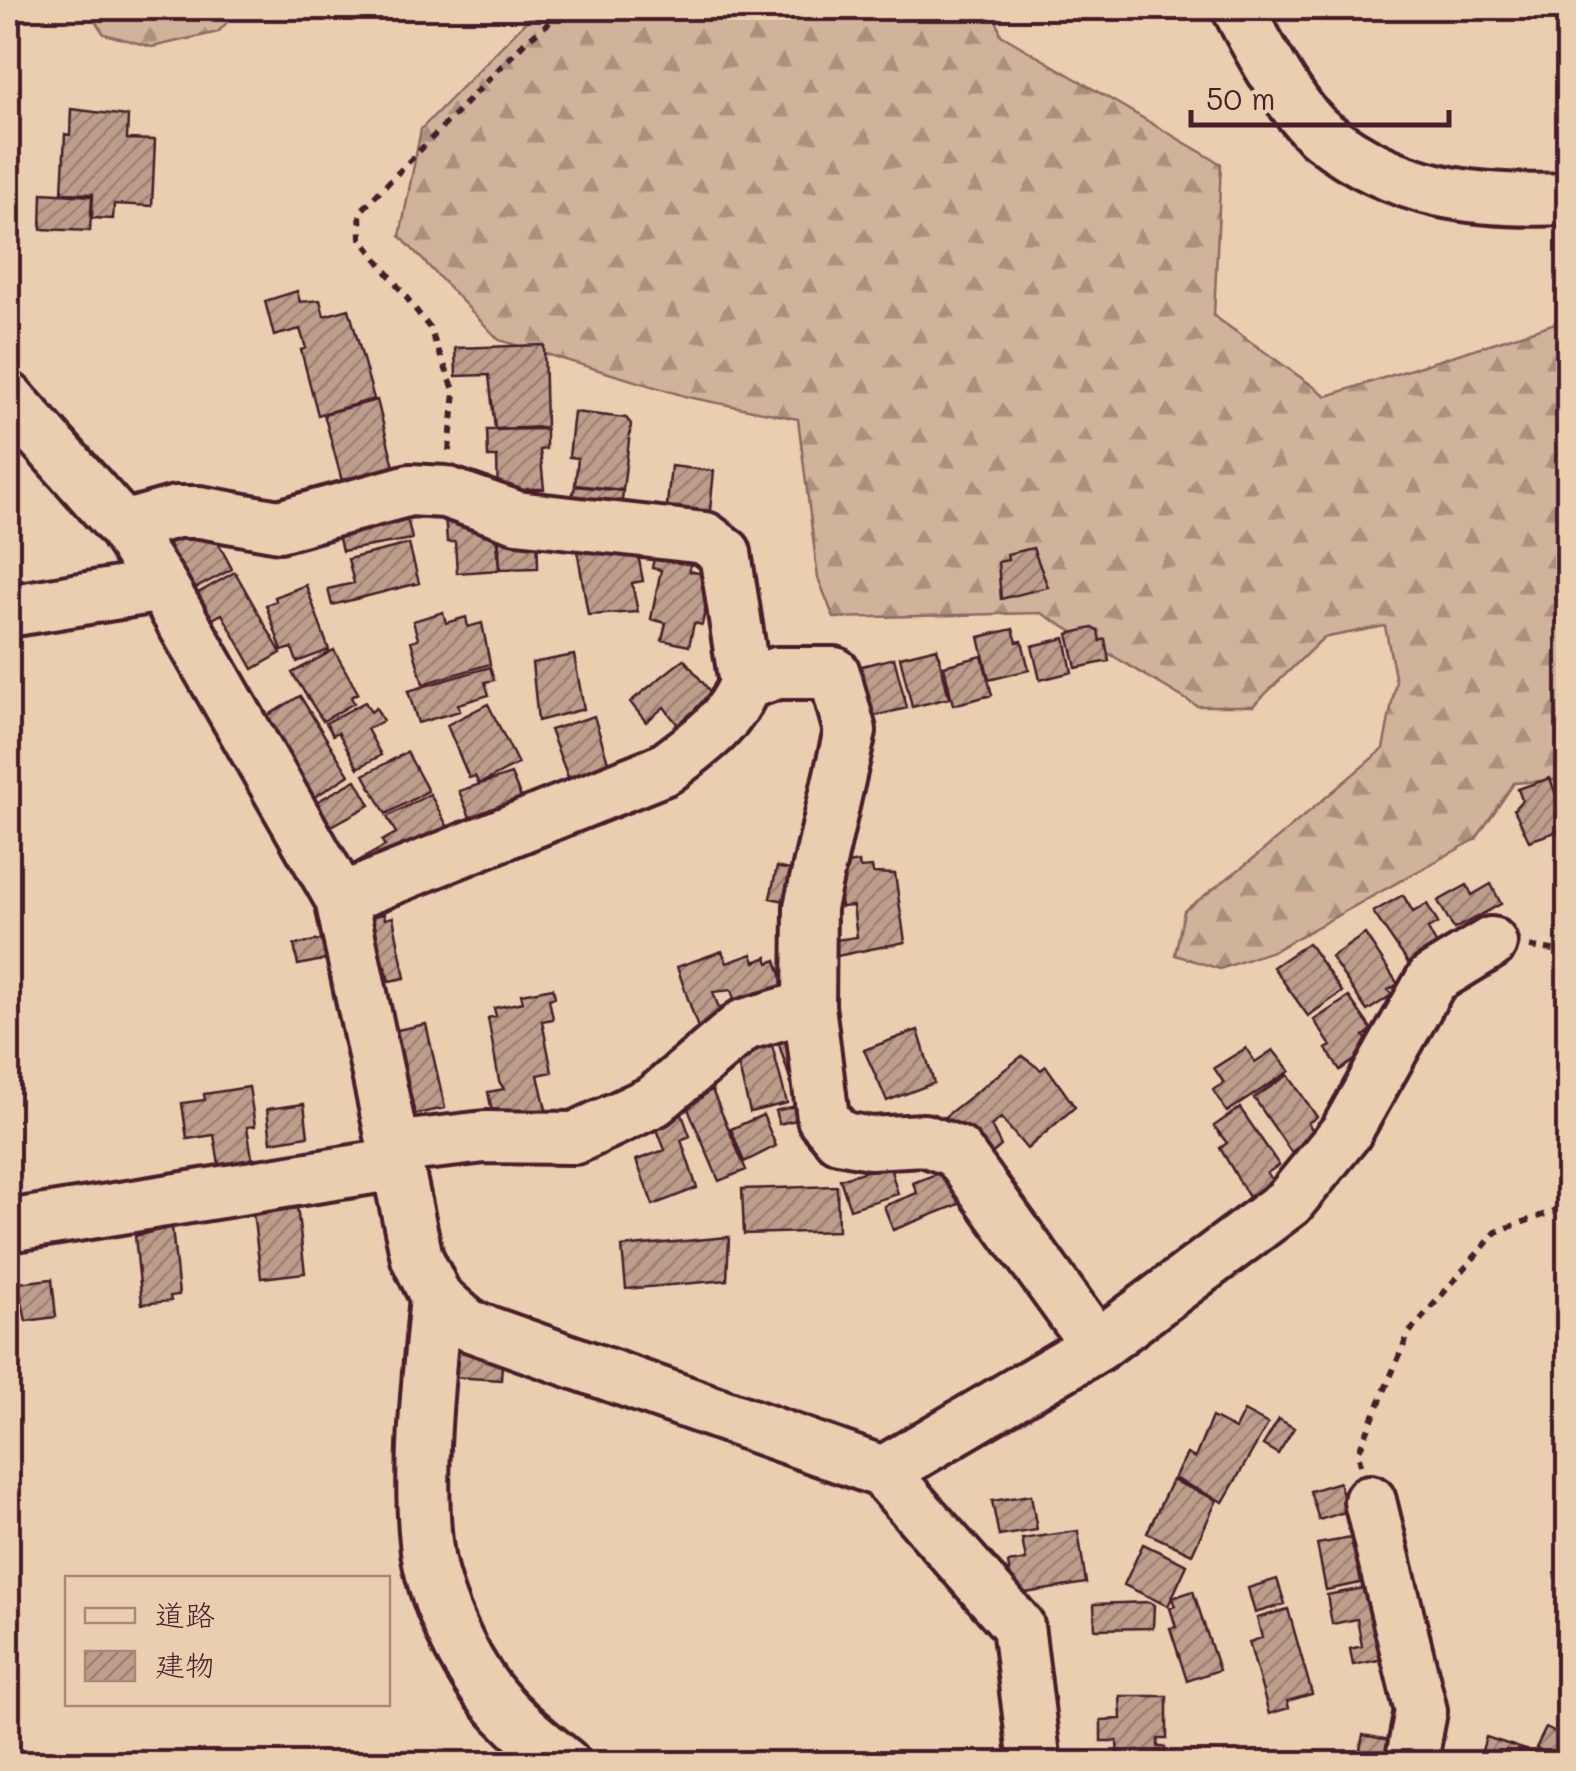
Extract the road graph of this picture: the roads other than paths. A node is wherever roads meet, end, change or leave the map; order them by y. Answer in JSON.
{"nodes":[{"id":1,"x":1238,"y":8,"type":"edge"},
{"id":2,"x":1568,"y":199,"type":"edge"},
{"id":3,"x":8,"y":398,"type":"edge"},
{"id":4,"x":122,"y":527,"type":"junction"},
{"id":5,"x":162,"y":586,"type":"junction"},
{"id":6,"x":8,"y":610,"type":"edge"},
{"id":7,"x":745,"y":684,"type":"junction"},
{"id":8,"x":341,"y":899,"type":"junction"},
{"id":9,"x":1491,"y":943,"type":"dead end"},
{"id":10,"x":809,"y":1006,"type":"junction"},
{"id":11,"x":397,"y":1164,"type":"junction"},
{"id":12,"x":8,"y":1226,"type":"edge"},
{"id":13,"x":436,"y":1297,"type":"junction"},
{"id":14,"x":1097,"y":1346,"type":"junction"},
{"id":15,"x":883,"y":1472,"type":"junction"},
{"id":16,"x":1370,"y":1500,"type":"road end"},
{"id":17,"x":565,"y":1764,"type":"edge"},
{"id":18,"x":1035,"y":1764,"type":"edge"},
{"id":19,"x":1411,"y":1764,"type":"edge"}],
"edges":[{"from":1,"to":2,"type":"street"},
{"from":3,"to":4,"type":"street"},
{"from":4,"to":5,"type":"street"},
{"from":4,"to":7,"type":"street"},
{"from":5,"to":6,"type":"street"},
{"from":5,"to":8,"type":"street"},
{"from":7,"to":8,"type":"street"},
{"from":7,"to":10,"type":"street"},
{"from":8,"to":11,"type":"street"},
{"from":9,"to":14,"type":"street"},
{"from":10,"to":11,"type":"street"},
{"from":10,"to":14,"type":"street"},
{"from":11,"to":12,"type":"street"},
{"from":11,"to":13,"type":"street"},
{"from":13,"to":15,"type":"street"},
{"from":13,"to":17,"type":"street"},
{"from":14,"to":15,"type":"street"},
{"from":15,"to":18,"type":"street"},
{"from":16,"to":19,"type":"street"}]}
